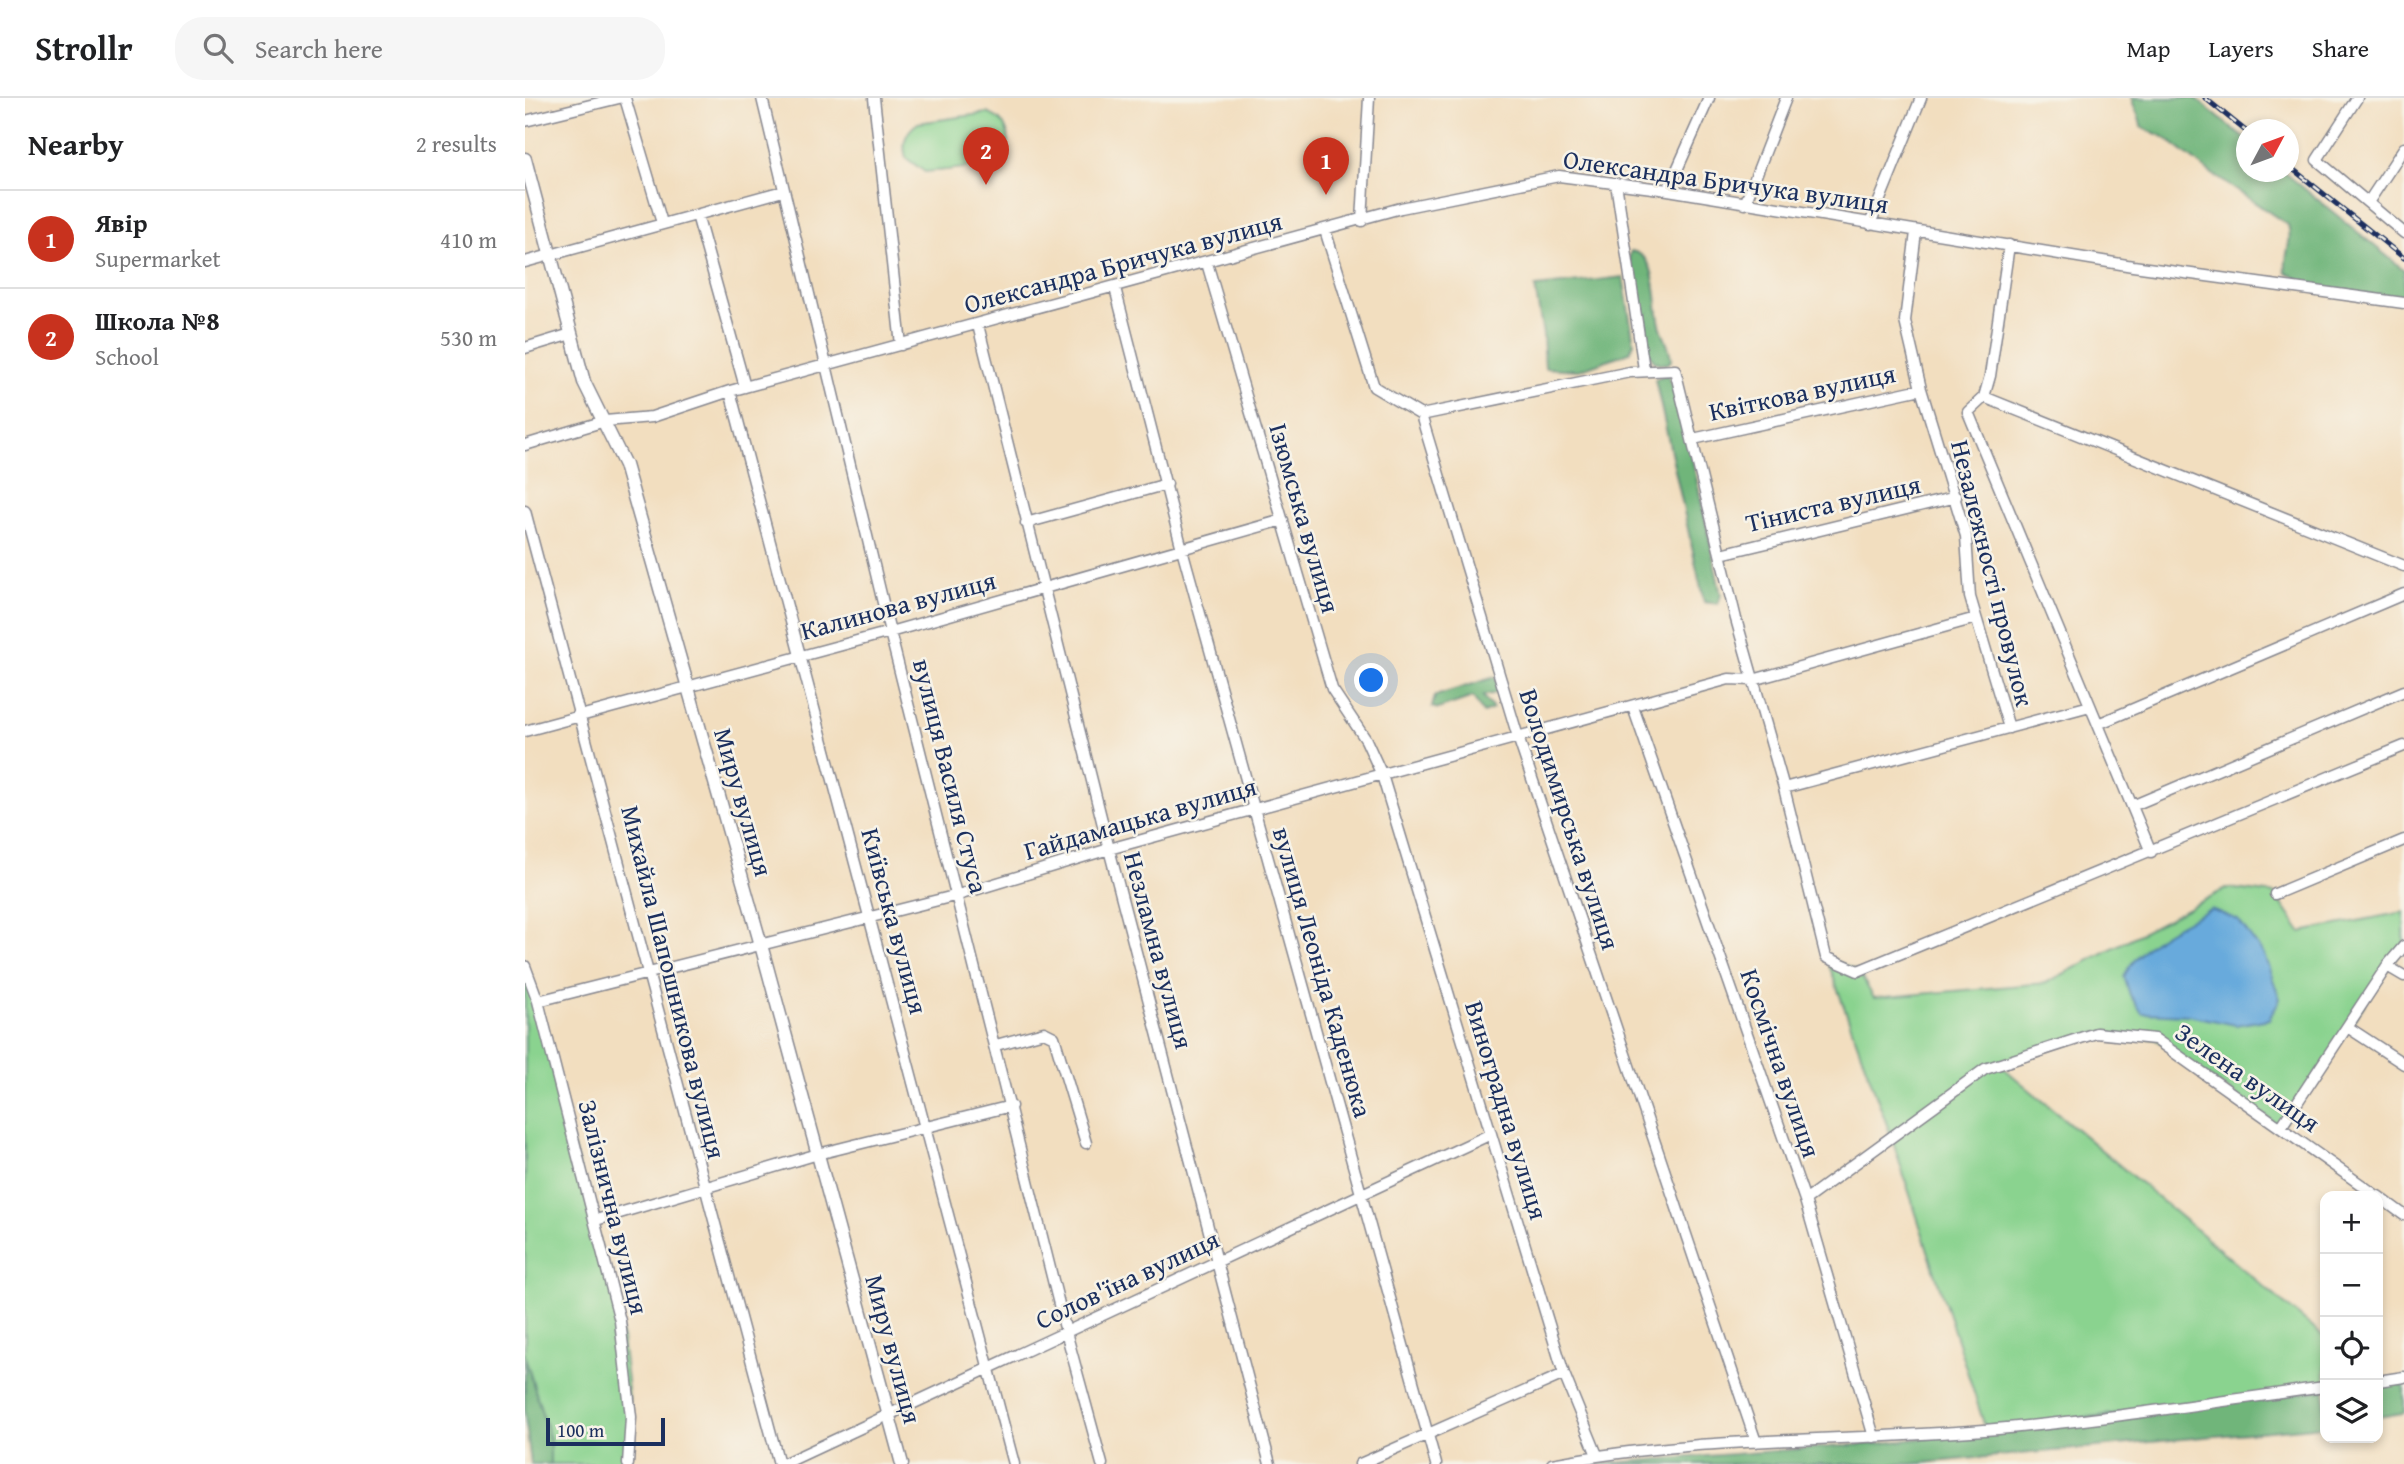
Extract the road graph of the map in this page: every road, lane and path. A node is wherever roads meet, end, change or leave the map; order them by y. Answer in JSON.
{"nodes":[{"id":1,"x":619,"y":98,"type":"edge"},
{"id":2,"x":625,"y":98,"type":"edge"},
{"id":3,"x":762,"y":98,"type":"edge"},
{"id":4,"x":874,"y":98,"type":"edge"},
{"id":5,"x":1369,"y":98,"type":"edge"},
{"id":6,"x":1709,"y":98,"type":"edge"},
{"id":7,"x":1786,"y":98,"type":"edge"},
{"id":8,"x":1921,"y":98,"type":"edge"},
{"id":9,"x":2357,"y":98,"type":"edge"},
{"id":10,"x":525,"y":121,"type":"edge"},
{"id":11,"x":2404,"y":148,"type":"edge"},
{"id":12,"x":525,"y":159,"type":"edge"},
{"id":13,"x":1616,"y":183,"type":"junction"},
{"id":14,"x":529,"y":186,"type":"edge"},
{"id":15,"x":1668,"y":190,"type":"junction"},
{"id":16,"x":783,"y":191,"type":"junction"},
{"id":17,"x":2369,"y":201,"type":"junction"},
{"id":18,"x":1745,"y":204,"type":"junction"},
{"id":19,"x":697,"y":215,"type":"junction"},
{"id":20,"x":1362,"y":221,"type":"junction"},
{"id":21,"x":662,"y":223,"type":"junction"},
{"id":22,"x":1870,"y":224,"type":"junction"},
{"id":23,"x":1325,"y":230,"type":"junction"},
{"id":24,"x":1916,"y":232,"type":"junction"},
{"id":25,"x":2404,"y":233,"type":"edge"},
{"id":26,"x":2009,"y":245,"type":"junction"},
{"id":27,"x":550,"y":255,"type":"junction"},
{"id":28,"x":525,"y":262,"type":"edge"},
{"id":29,"x":1207,"y":263,"type":"junction"},
{"id":30,"x":1115,"y":289,"type":"junction"},
{"id":31,"x":2404,"y":303,"type":"edge"},
{"id":32,"x":978,"y":325,"type":"junction"},
{"id":33,"x":571,"y":334,"type":"junction"},
{"id":34,"x":901,"y":345,"type":"junction"},
{"id":35,"x":525,"y":348,"type":"edge"},
{"id":36,"x":826,"y":366,"type":"junction"},
{"id":37,"x":1644,"y":369,"type":"junction"},
{"id":38,"x":745,"y":387,"type":"junction"},
{"id":39,"x":1921,"y":389,"type":"junction"},
{"id":40,"x":730,"y":391,"type":"junction"},
{"id":41,"x":1983,"y":397,"type":"junction"},
{"id":42,"x":1421,"y":415,"type":"junction"},
{"id":43,"x":605,"y":421,"type":"junction"},
{"id":44,"x":1693,"y":439,"type":"junction"},
{"id":45,"x":525,"y":445,"type":"edge"},
{"id":46,"x":1167,"y":484,"type":"junction"},
{"id":47,"x":1956,"y":498,"type":"junction"},
{"id":48,"x":525,"y":511,"type":"edge"},
{"id":49,"x":1283,"y":520,"type":"junction"},
{"id":50,"x":1026,"y":523,"type":"junction"},
{"id":51,"x":1182,"y":549,"type":"junction"},
{"id":52,"x":1721,"y":554,"type":"junction"},
{"id":53,"x":2404,"y":566,"type":"edge"},
{"id":54,"x":1043,"y":589,"type":"junction"},
{"id":55,"x":2404,"y":594,"type":"edge"},
{"id":56,"x":1976,"y":618,"type":"junction"},
{"id":57,"x":890,"y":632,"type":"junction"},
{"id":58,"x":801,"y":654,"type":"junction"},
{"id":59,"x":1753,"y":680,"type":"junction"},
{"id":60,"x":688,"y":688,"type":"junction"},
{"id":61,"x":2404,"y":691,"type":"edge"},
{"id":62,"x":2091,"y":706,"type":"junction"},
{"id":63,"x":1633,"y":707,"type":"junction"},
{"id":64,"x":582,"y":717,"type":"junction"},
{"id":65,"x":2098,"y":724,"type":"junction"},
{"id":66,"x":2009,"y":728,"type":"junction"},
{"id":67,"x":525,"y":731,"type":"edge"},
{"id":68,"x":1518,"y":737,"type":"junction"},
{"id":69,"x":2404,"y":746,"type":"edge"},
{"id":70,"x":1382,"y":775,"type":"junction"},
{"id":71,"x":1784,"y":788,"type":"junction"},
{"id":72,"x":2132,"y":806,"type":"junction"},
{"id":73,"x":1253,"y":808,"type":"junction"},
{"id":74,"x":2404,"y":840,"type":"edge"},
{"id":75,"x":1109,"y":849,"type":"junction"},
{"id":76,"x":2151,"y":852,"type":"junction"},
{"id":77,"x":2275,"y":894,"type":"dead end"},
{"id":78,"x":958,"y":895,"type":"junction"},
{"id":79,"x":871,"y":918,"type":"junction"},
{"id":80,"x":761,"y":945,"type":"junction"},
{"id":81,"x":2404,"y":946,"type":"edge"},
{"id":82,"x":525,"y":966,"type":"edge"},
{"id":83,"x":2387,"y":966,"type":"junction"},
{"id":84,"x":648,"y":972,"type":"junction"},
{"id":85,"x":2404,"y":976,"type":"edge"},
{"id":86,"x":538,"y":1001,"type":"junction"},
{"id":87,"x":2349,"y":1028,"type":"junction"},
{"id":88,"x":996,"y":1045,"type":"junction"},
{"id":89,"x":2404,"y":1064,"type":"edge"},
{"id":90,"x":1011,"y":1106,"type":"junction"},
{"id":91,"x":926,"y":1127,"type":"junction"},
{"id":92,"x":2281,"y":1127,"type":"junction"},
{"id":93,"x":1491,"y":1134,"type":"junction"},
{"id":94,"x":1086,"y":1143,"type":"dead end"},
{"id":95,"x":818,"y":1154,"type":"junction"},
{"id":96,"x":704,"y":1190,"type":"junction"},
{"id":97,"x":2371,"y":1191,"type":"edge"},
{"id":98,"x":1363,"y":1193,"type":"junction"},
{"id":99,"x":1805,"y":1200,"type":"junction"},
{"id":100,"x":2383,"y":1200,"type":"edge"},
{"id":101,"x":2404,"y":1215,"type":"edge"},
{"id":102,"x":596,"y":1220,"type":"junction"},
{"id":103,"x":1219,"y":1260,"type":"junction"},
{"id":104,"x":1066,"y":1332,"type":"junction"},
{"id":105,"x":988,"y":1370,"type":"junction"},
{"id":106,"x":1564,"y":1374,"type":"junction"},
{"id":107,"x":2404,"y":1377,"type":"edge"},
{"id":108,"x":2383,"y":1380,"type":"edge"},
{"id":109,"x":2320,"y":1388,"type":"edge"},
{"id":110,"x":889,"y":1417,"type":"junction"},
{"id":111,"x":1427,"y":1433,"type":"junction"},
{"id":112,"x":1874,"y":1437,"type":"junction"},
{"id":113,"x":1756,"y":1442,"type":"junction"},
{"id":114,"x":1597,"y":1455,"type":"junction"},
{"id":115,"x":628,"y":1464,"type":"edge"},
{"id":116,"x":781,"y":1464,"type":"edge"},
{"id":117,"x":902,"y":1464,"type":"edge"},
{"id":118,"x":1014,"y":1464,"type":"edge"},
{"id":119,"x":1103,"y":1464,"type":"edge"},
{"id":120,"x":1270,"y":1464,"type":"edge"},
{"id":121,"x":1360,"y":1464,"type":"edge"},
{"id":122,"x":1436,"y":1464,"type":"edge"},
{"id":123,"x":1552,"y":1464,"type":"edge"}],
"edges":[{"from":1,"to":10,"type":"street"},
{"from":2,"to":21,"type":"street"},
{"from":3,"to":16,"type":"street","name":"вулиця Василя Стуса"},
{"from":4,"to":34,"type":"street"},
{"from":5,"to":20,"type":"street"},
{"from":6,"to":15,"type":"street"},
{"from":7,"to":18,"type":"street"},
{"from":8,"to":22,"type":"street"},
{"from":9,"to":17,"type":"street"},
{"from":11,"to":17,"type":"street"},
{"from":12,"to":14,"type":"main road","name":"Миру вулиця"},
{"from":13,"to":15,"type":"street","name":"Олександра Бричука вулиця"},
{"from":13,"to":20,"type":"street","name":"Олександра Бричука вулиця"},
{"from":13,"to":37,"type":"street"},
{"from":14,"to":27,"type":"main road","name":"Миру вулиця"},
{"from":15,"to":18,"type":"street","name":"Олександра Бричука вулиця"},
{"from":16,"to":19,"type":"street"},
{"from":16,"to":36,"type":"street","name":"вулиця Василя Стуса"},
{"from":17,"to":25,"type":"street"},
{"from":18,"to":22,"type":"street","name":"Олександра Бричука вулиця"},
{"from":19,"to":21,"type":"street"},
{"from":19,"to":38,"type":"street"},
{"from":20,"to":23,"type":"street","name":"Олександра Бричука вулиця"},
{"from":21,"to":27,"type":"street"},
{"from":22,"to":24,"type":"street","name":"Олександра Бричука вулиця"},
{"from":23,"to":29,"type":"street","name":"Олександра Бричука вулиця"},
{"from":23,"to":42,"type":"street"},
{"from":24,"to":26,"type":"street","name":"Олександра Бричука вулиця"},
{"from":24,"to":39,"type":"street","name":"Незалежності провулок"},
{"from":26,"to":31,"type":"street","name":"Олександра Бричука вулиця"},
{"from":26,"to":41,"type":"street"},
{"from":27,"to":28,"type":"street"},
{"from":27,"to":33,"type":"main road","name":"Миру вулиця"},
{"from":29,"to":30,"type":"street","name":"Олександра Бричука вулиця"},
{"from":29,"to":49,"type":"street","name":"Ізюмська вулиця"},
{"from":30,"to":32,"type":"street","name":"Олександра Бричука вулиця"},
{"from":30,"to":46,"type":"street","name":"вулиця Леоніда Каденюка"},
{"from":32,"to":34,"type":"street","name":"Олександра Бричука вулиця"},
{"from":32,"to":50,"type":"street","name":"Незламна вулиця"},
{"from":33,"to":35,"type":"street"},
{"from":33,"to":43,"type":"main road","name":"Миру вулиця"},
{"from":34,"to":36,"type":"street","name":"Олександра Бричука вулиця"},
{"from":36,"to":38,"type":"street","name":"Олександра Бричука вулиця"},
{"from":36,"to":57,"type":"street","name":"вулиця Василя Стуса"},
{"from":37,"to":42,"type":"street"},
{"from":37,"to":44,"type":"street"},
{"from":38,"to":40,"type":"street","name":"Олександра Бричука вулиця"},
{"from":39,"to":44,"type":"street","name":"Квіткова вулиця"},
{"from":39,"to":47,"type":"street","name":"Незалежності провулок"},
{"from":40,"to":43,"type":"street","name":"Олександра Бричука вулиця"},
{"from":40,"to":58,"type":"street","name":"Київська вулиця"},
{"from":41,"to":53,"type":"street"},
{"from":41,"to":62,"type":"street"},
{"from":42,"to":68,"type":"street","name":"Володимирська вулиця"},
{"from":43,"to":45,"type":"street","name":"Олександра Бричука вулиця"},
{"from":43,"to":60,"type":"main road","name":"Миру вулиця"},
{"from":44,"to":52,"type":"street"},
{"from":46,"to":50,"type":"street"},
{"from":46,"to":51,"type":"street","name":"вулиця Леоніда Каденюка"},
{"from":47,"to":52,"type":"street","name":"Тіниста вулиця"},
{"from":47,"to":56,"type":"street","name":"Незалежності провулок"},
{"from":48,"to":64,"type":"street","name":"Михайла Шапошникова вулиця"},
{"from":49,"to":51,"type":"street","name":"Калинова вулиця"},
{"from":49,"to":70,"type":"street","name":"Ізюмська вулиця"},
{"from":50,"to":54,"type":"street","name":"Незламна вулиця"},
{"from":51,"to":54,"type":"street","name":"Калинова вулиця"},
{"from":51,"to":73,"type":"street","name":"вулиця Леоніда Каденюка"},
{"from":52,"to":59,"type":"street"},
{"from":54,"to":57,"type":"street","name":"Калинова вулиця"},
{"from":54,"to":75,"type":"street","name":"Незламна вулиця"},
{"from":55,"to":65,"type":"street"},
{"from":56,"to":59,"type":"street","name":"Гайдамацька вулиця"},
{"from":56,"to":66,"type":"street","name":"Незалежності провулок"},
{"from":57,"to":58,"type":"street","name":"Калинова вулиця"},
{"from":57,"to":78,"type":"street","name":"вулиця Василя Стуса"},
{"from":58,"to":60,"type":"street","name":"Калинова вулиця"},
{"from":58,"to":79,"type":"street","name":"Київська вулиця"},
{"from":59,"to":63,"type":"street","name":"Гайдамацька вулиця"},
{"from":59,"to":71,"type":"street"},
{"from":60,"to":64,"type":"street","name":"Калинова вулиця"},
{"from":60,"to":80,"type":"main road","name":"Миру вулиця"},
{"from":61,"to":72,"type":"street"},
{"from":62,"to":65,"type":"street"},
{"from":62,"to":66,"type":"street"},
{"from":63,"to":68,"type":"street","name":"Гайдамацька вулиця"},
{"from":63,"to":99,"type":"street","name":"Космічна вулиця"},
{"from":64,"to":67,"type":"street","name":"Калинова вулиця"},
{"from":64,"to":84,"type":"street","name":"Михайла Шапошникова вулиця"},
{"from":65,"to":72,"type":"street"},
{"from":66,"to":71,"type":"street"},
{"from":68,"to":70,"type":"street","name":"Гайдамацька вулиця"},
{"from":68,"to":113,"type":"street","name":"Володимирська вулиця"},
{"from":69,"to":76,"type":"street"},
{"from":70,"to":73,"type":"street","name":"Гайдамацька вулиця"},
{"from":70,"to":93,"type":"street","name":"Виноградна вулиця"},
{"from":71,"to":76,"type":"street"},
{"from":72,"to":76,"type":"street"},
{"from":73,"to":75,"type":"street","name":"Гайдамацька вулиця"},
{"from":73,"to":98,"type":"street","name":"вулиця Леоніда Каденюка"},
{"from":74,"to":77,"type":"street"},
{"from":75,"to":78,"type":"street","name":"Гайдамацька вулиця"},
{"from":75,"to":103,"type":"street","name":"Незламна вулиця"},
{"from":78,"to":79,"type":"street","name":"Гайдамацька вулиця"},
{"from":78,"to":88,"type":"street","name":"вулиця Василя Стуса"},
{"from":79,"to":80,"type":"street","name":"Гайдамацька вулиця"},
{"from":79,"to":91,"type":"street","name":"Київська вулиця"},
{"from":80,"to":84,"type":"street","name":"Гайдамацька вулиця"},
{"from":80,"to":95,"type":"main road","name":"Миру вулиця"},
{"from":81,"to":83,"type":"street"},
{"from":82,"to":86,"type":"street","name":"Залізнична вулиця"},
{"from":83,"to":85,"type":"street"},
{"from":83,"to":87,"type":"street"},
{"from":84,"to":86,"type":"street","name":"Гайдамацька вулиця"},
{"from":84,"to":96,"type":"street","name":"Михайла Шапошникова вулиця"},
{"from":86,"to":102,"type":"street","name":"Залізнична вулиця"},
{"from":87,"to":89,"type":"street"},
{"from":87,"to":92,"type":"street"},
{"from":88,"to":90,"type":"street","name":"вулиця Василя Стуса"},
{"from":88,"to":94,"type":"street"},
{"from":90,"to":91,"type":"street"},
{"from":90,"to":104,"type":"street","name":"вулиця Василя Стуса"},
{"from":91,"to":95,"type":"street"},
{"from":91,"to":105,"type":"street","name":"Київська вулиця"},
{"from":92,"to":97,"type":"street","name":"Зелена вулиця"},
{"from":92,"to":99,"type":"street","name":"Зелена вулиця"},
{"from":93,"to":98,"type":"street","name":"Солов'їна вулиця"},
{"from":93,"to":106,"type":"street","name":"Виноградна вулиця"},
{"from":95,"to":96,"type":"street"},
{"from":95,"to":110,"type":"main road","name":"Миру вулиця"},
{"from":96,"to":102,"type":"street"},
{"from":96,"to":116,"type":"street","name":"Михайла Шапошникова вулиця"},
{"from":98,"to":103,"type":"street","name":"Солов'їна вулиця"},
{"from":98,"to":111,"type":"street","name":"вулиця Леоніда Каденюка"},
{"from":99,"to":112,"type":"street","name":"Космічна вулиця"},
{"from":100,"to":101,"type":"street","name":"Зелена вулиця"},
{"from":102,"to":115,"type":"street","name":"Залізнична вулиця"},
{"from":103,"to":104,"type":"street","name":"Солов'їна вулиця"},
{"from":103,"to":120,"type":"street","name":"Незламна вулиця"},
{"from":104,"to":105,"type":"street","name":"Солов'їна вулиця"},
{"from":104,"to":119,"type":"street","name":"вулиця Василя Стуса"},
{"from":105,"to":110,"type":"street","name":"Солов'їна вулиця"},
{"from":105,"to":118,"type":"street","name":"Київська вулиця"},
{"from":106,"to":111,"type":"street"},
{"from":106,"to":114,"type":"street","name":"Виноградна вулиця"},
{"from":107,"to":108,"type":"street"},
{"from":109,"to":112,"type":"street"},
{"from":110,"to":116,"type":"street","name":"Солов'їна вулиця"},
{"from":110,"to":117,"type":"main road","name":"Миру вулиця"},
{"from":111,"to":121,"type":"street"},
{"from":111,"to":122,"type":"street","name":"вулиця Леоніда Каденюка"},
{"from":112,"to":113,"type":"street"},
{"from":113,"to":114,"type":"street"},
{"from":114,"to":123,"type":"street"}]}
